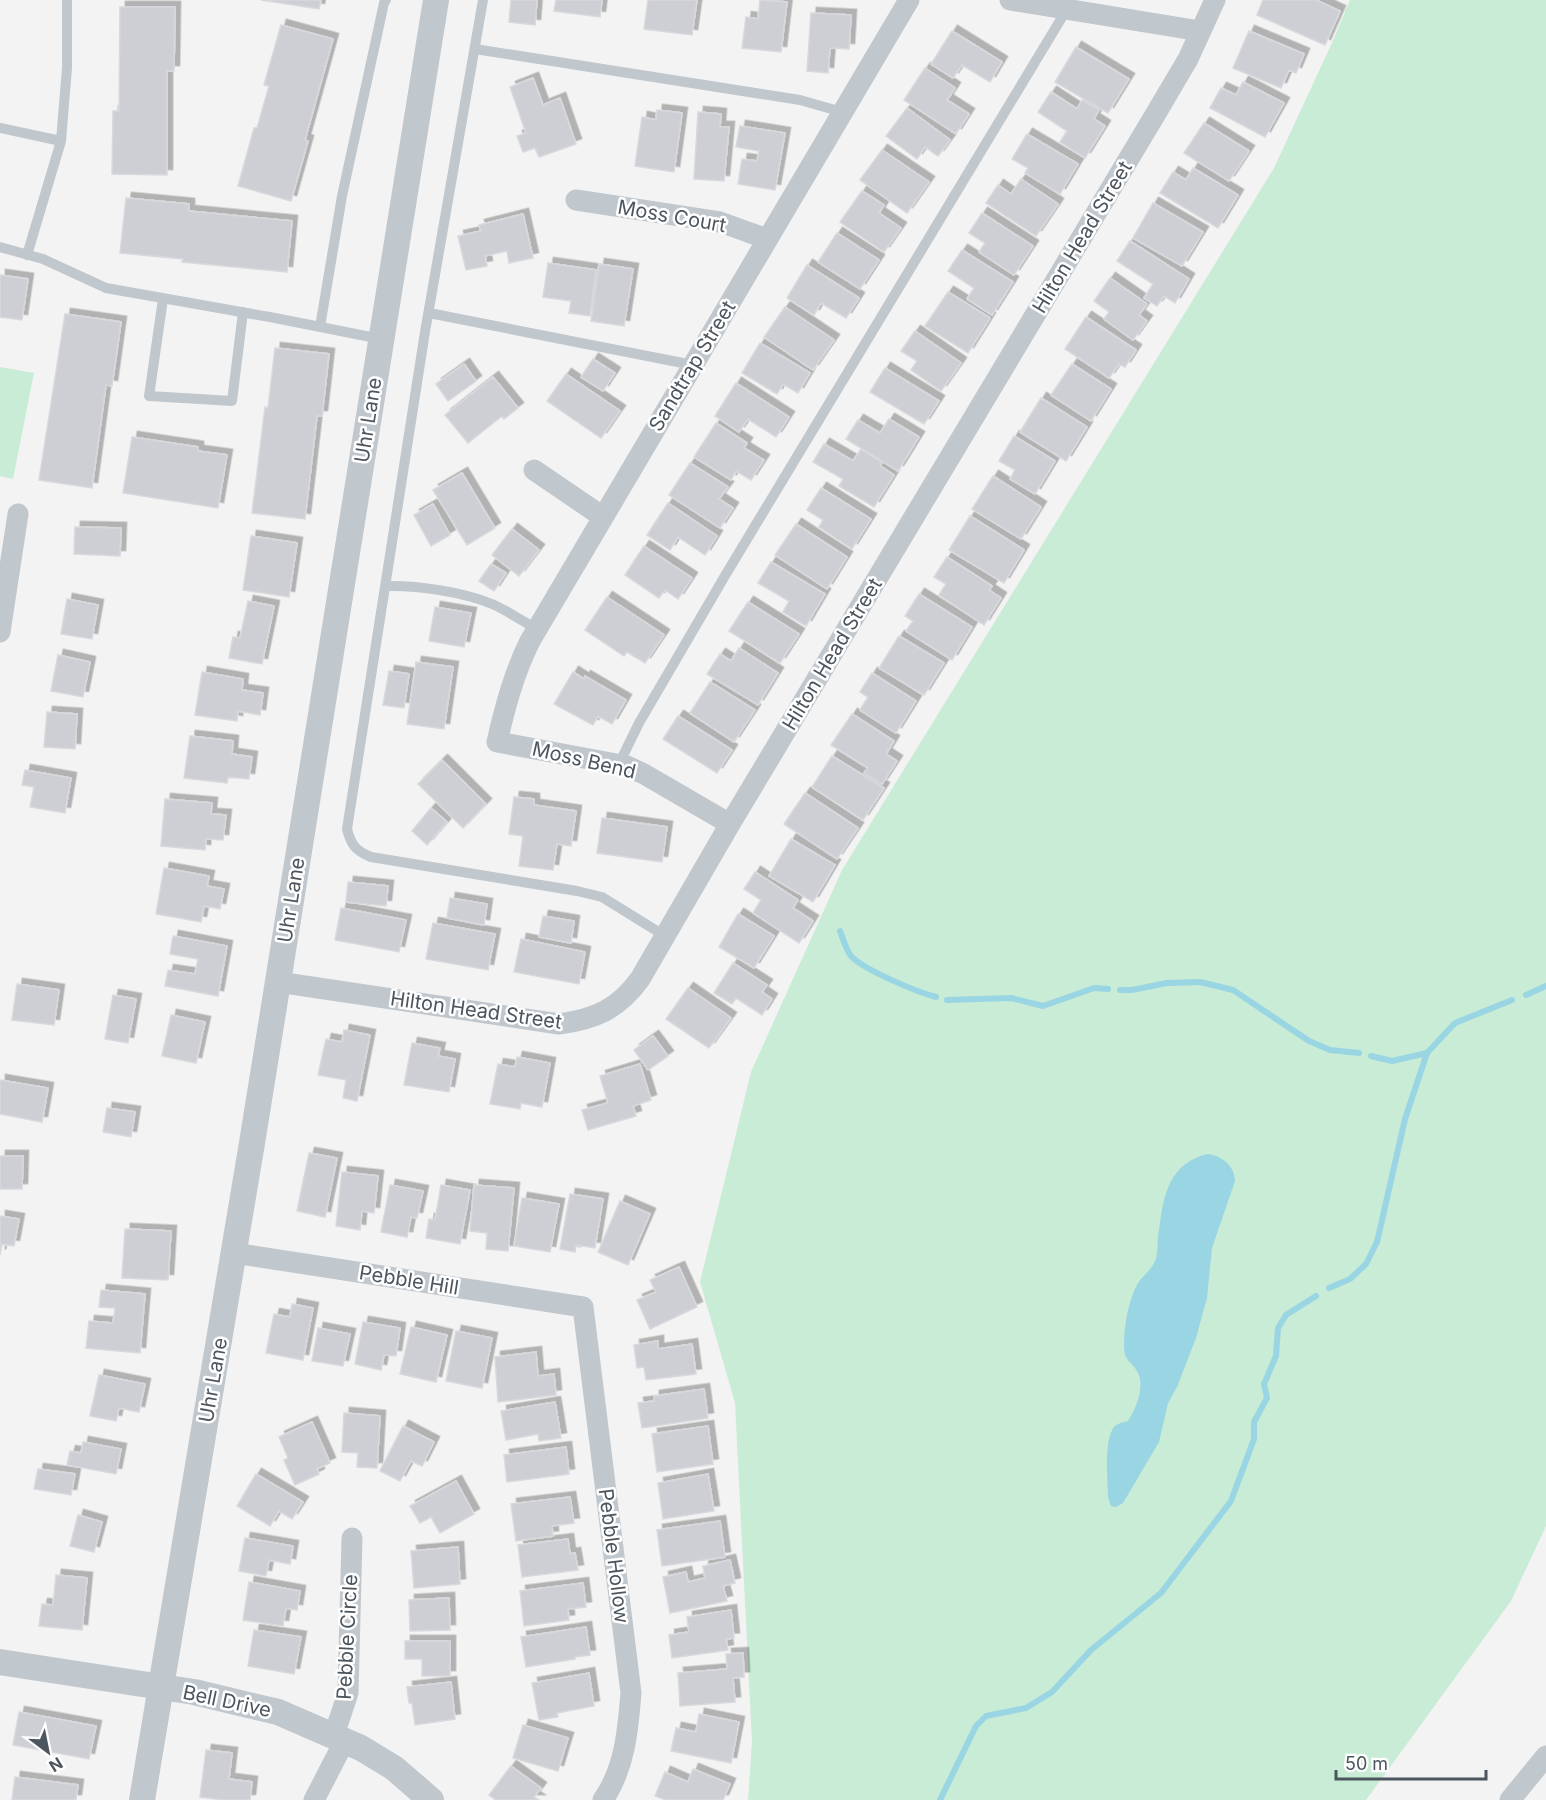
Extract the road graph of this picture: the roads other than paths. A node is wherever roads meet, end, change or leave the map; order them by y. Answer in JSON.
{"nodes":[{"id":1,"x":67,"y":0,"type":"edge"},
{"id":2,"x":386,"y":0,"type":"edge"},
{"id":3,"x":436,"y":0,"type":"edge"},
{"id":4,"x":483,"y":0,"type":"edge"},
{"id":5,"x":909,"y":0,"type":"edge"},
{"id":6,"x":1010,"y":0,"type":"edge"},
{"id":7,"x":1215,"y":0,"type":"edge"},
{"id":8,"x":1069,"y":5,"type":"edge"},
{"id":9,"x":1200,"y":31,"type":"junction"},
{"id":10,"x":475,"y":49,"type":"junction"},
{"id":11,"x":842,"y":112,"type":"junction"},
{"id":12,"x":0,"y":129,"type":"edge"},
{"id":13,"x":61,"y":141,"type":"junction"},
{"id":14,"x":576,"y":200,"type":"dead end"},
{"id":15,"x":767,"y":239,"type":"junction"},
{"id":16,"x":0,"y":247,"type":"edge"},
{"id":17,"x":27,"y":255,"type":"junction"},
{"id":18,"x":163,"y":299,"type":"junction"},
{"id":19,"x":243,"y":312,"type":"junction"},
{"id":20,"x":429,"y":314,"type":"junction"},
{"id":21,"x":320,"y":327,"type":"junction"},
{"id":22,"x":381,"y":339,"type":"junction"},
{"id":23,"x":693,"y":365,"type":"junction"},
{"id":24,"x":534,"y":470,"type":"dead end"},
{"id":25,"x":18,"y":514,"type":"dead end"},
{"id":26,"x":603,"y":517,"type":"junction"},
{"id":27,"x":386,"y":586,"type":"junction"},
{"id":28,"x":537,"y":629,"type":"junction"},
{"id":29,"x":0,"y":632,"type":"edge"},
{"id":30,"x":497,"y":742,"type":"joint"},
{"id":31,"x":618,"y":764,"type":"junction"},
{"id":32,"x":730,"y":824,"type":"junction"},
{"id":33,"x":665,"y":936,"type":"junction"},
{"id":34,"x":278,"y":982,"type":"junction"},
{"id":35,"x":234,"y":1253,"type":"junction"},
{"id":36,"x":584,"y":1307,"type":"joint"},
{"id":37,"x":352,"y":1538,"type":"dead end"},
{"id":38,"x":0,"y":1662,"type":"edge"},
{"id":39,"x":160,"y":1688,"type":"junction"},
{"id":40,"x":340,"y":1737,"type":"junction"},
{"id":41,"x":1546,"y":1756,"type":"edge"},
{"id":42,"x":142,"y":1800,"type":"edge"},
{"id":43,"x":314,"y":1800,"type":"edge"},
{"id":44,"x":431,"y":1800,"type":"edge"},
{"id":45,"x":603,"y":1800,"type":"edge"},
{"id":46,"x":1510,"y":1800,"type":"edge"}],
"edges":[{"from":1,"to":13,"type":"lane"},
{"from":2,"to":21,"type":"lane"},
{"from":3,"to":22,"type":"street","name":"Uhr Lane"},
{"from":4,"to":10,"type":"lane"},
{"from":5,"to":11,"type":"street","name":"Sandtrap Street"},
{"from":6,"to":8,"type":"street"},
{"from":7,"to":9,"type":"street","name":"Hilton Head Street"},
{"from":8,"to":9,"type":"street"},
{"from":8,"to":31,"type":"lane"},
{"from":9,"to":32,"type":"street","name":"Hilton Head Street"},
{"from":10,"to":11,"type":"lane"},
{"from":10,"to":20,"type":"lane"},
{"from":11,"to":15,"type":"street","name":"Sandtrap Street"},
{"from":12,"to":13,"type":"lane"},
{"from":13,"to":17,"type":"lane"},
{"from":14,"to":15,"type":"street","name":"Moss Court"},
{"from":15,"to":23,"type":"street","name":"Sandtrap Street"},
{"from":16,"to":17,"type":"lane"},
{"from":17,"to":18,"type":"lane"},
{"from":18,"to":19,"type":"lane"},
{"from":18,"to":19,"type":"lane"},
{"from":19,"to":21,"type":"lane"},
{"from":20,"to":23,"type":"lane"},
{"from":20,"to":27,"type":"lane"},
{"from":21,"to":22,"type":"lane"},
{"from":22,"to":34,"type":"street","name":"Uhr Lane"},
{"from":23,"to":26,"type":"street","name":"Sandtrap Street"},
{"from":24,"to":26,"type":"street"},
{"from":25,"to":29,"type":"street"},
{"from":26,"to":28,"type":"street","name":"Sandtrap Street"},
{"from":27,"to":28,"type":"lane"},
{"from":27,"to":33,"type":"lane"},
{"from":28,"to":30,"type":"street","name":"Sandtrap Street"},
{"from":30,"to":31,"type":"street","name":"Moss Bend"},
{"from":31,"to":32,"type":"street","name":"Moss Bend"},
{"from":32,"to":33,"type":"street","name":"Hilton Head Street"},
{"from":33,"to":34,"type":"street","name":"Hilton Head Street"},
{"from":34,"to":35,"type":"street","name":"Uhr Lane"},
{"from":35,"to":36,"type":"street","name":"Pebble Hill"},
{"from":35,"to":39,"type":"street","name":"Uhr Lane"},
{"from":36,"to":45,"type":"street","name":"Pebble Hollow"},
{"from":37,"to":40,"type":"street","name":"Pebble Circle"},
{"from":38,"to":39,"type":"street","name":"Bell Drive"},
{"from":39,"to":40,"type":"street","name":"Bell Drive"},
{"from":39,"to":42,"type":"street","name":"Uhr Lane"},
{"from":40,"to":43,"type":"street","name":"Pebble Circle"},
{"from":40,"to":44,"type":"street","name":"Bell Drive"},
{"from":41,"to":46,"type":"street"}]}
